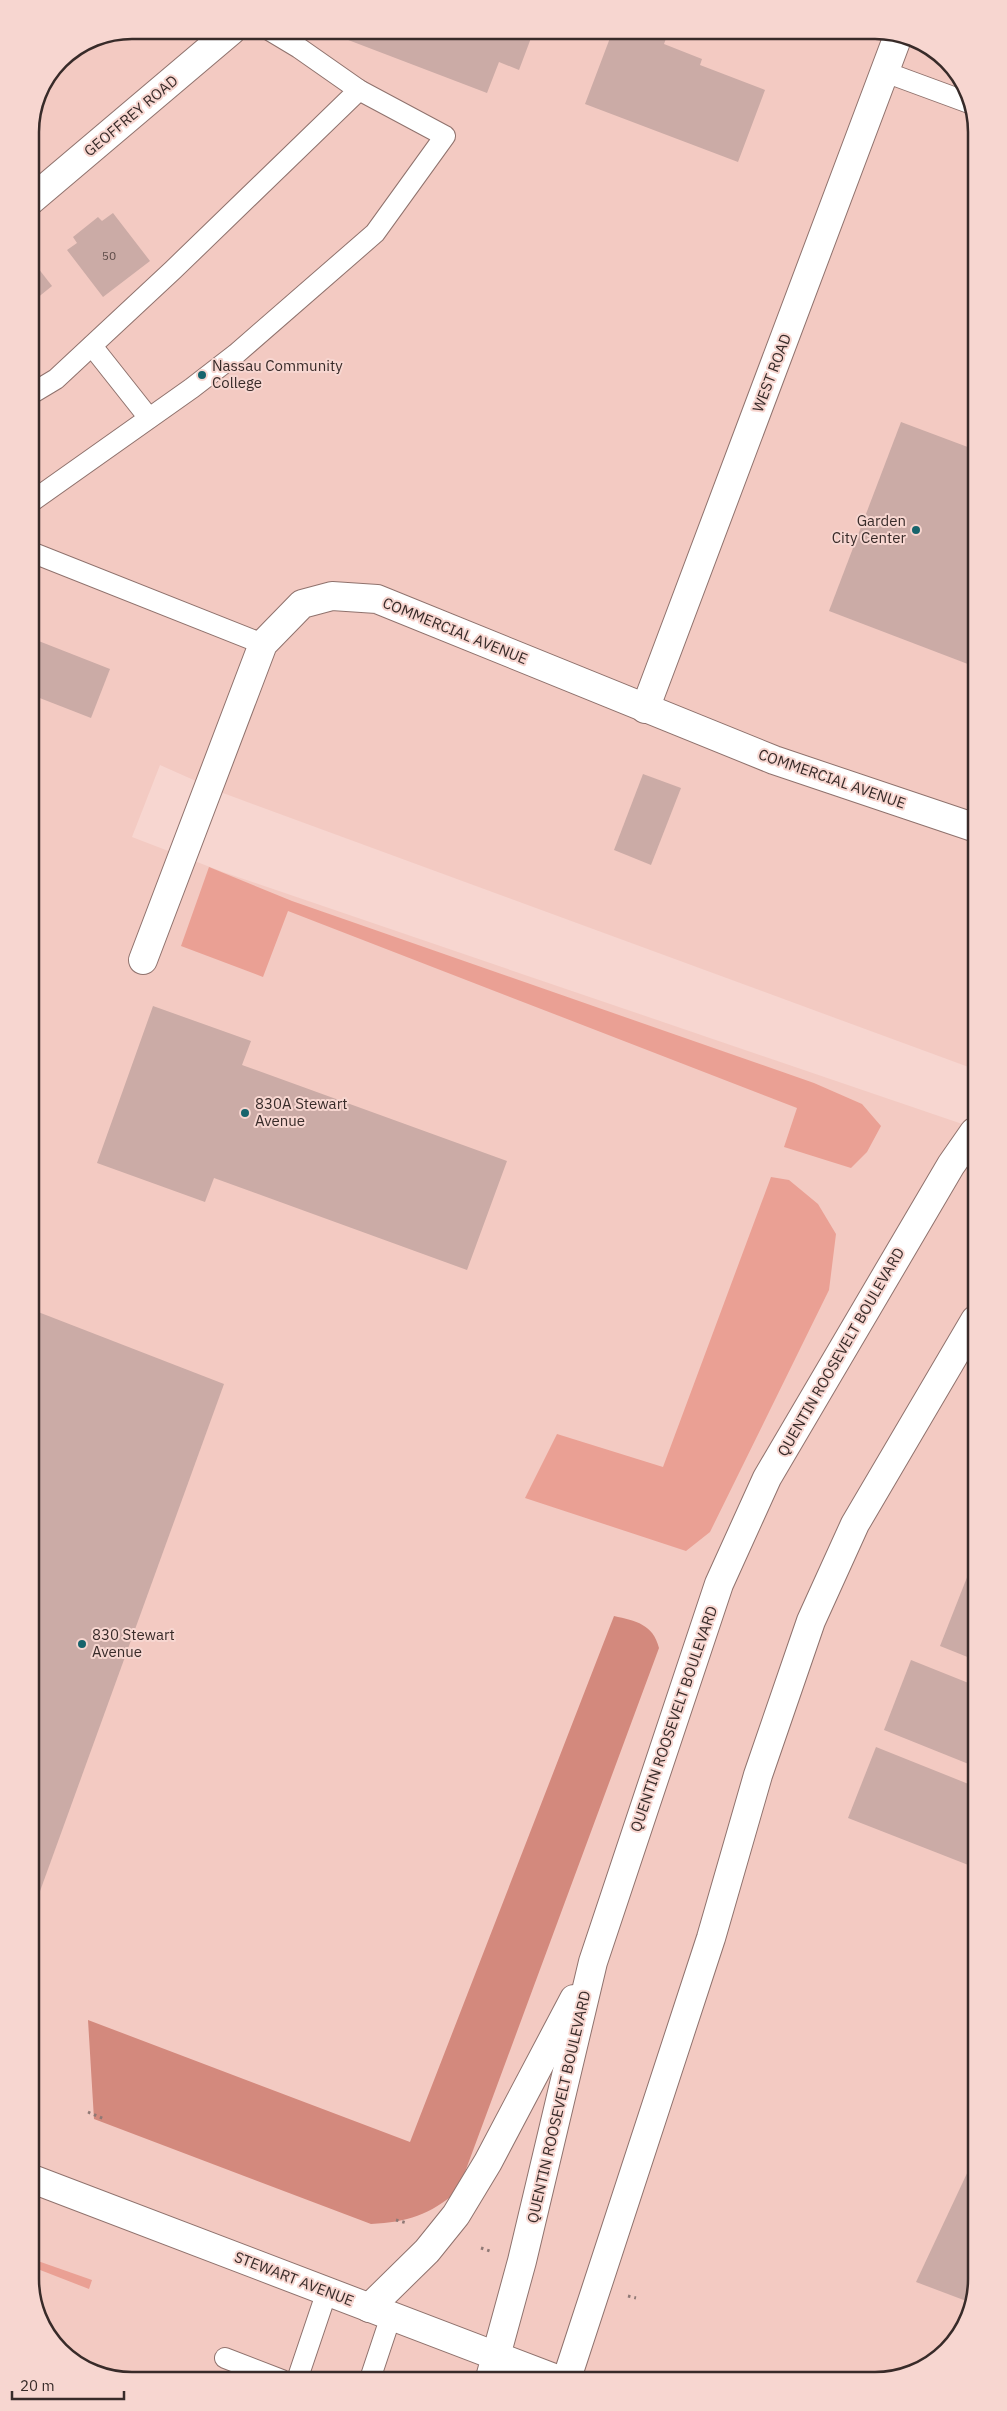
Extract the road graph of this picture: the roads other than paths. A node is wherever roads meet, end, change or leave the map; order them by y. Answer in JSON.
{"nodes":[{"id":1,"x":221,"y":39,"type":"edge"},
{"id":2,"x":284,"y":39,"type":"edge"},
{"id":3,"x":896,"y":42,"type":"edge"},
{"id":4,"x":885,"y":72,"type":"junction"},
{"id":5,"x":359,"y":90,"type":"junction"},
{"id":6,"x":962,"y":100,"type":"edge"},
{"id":7,"x":39,"y":188,"type":"edge"},
{"id":8,"x":92,"y":346,"type":"junction"},
{"id":9,"x":39,"y":389,"type":"edge"},
{"id":10,"x":149,"y":418,"type":"junction"},
{"id":11,"x":39,"y":496,"type":"edge"},
{"id":12,"x":39,"y":555,"type":"edge"},
{"id":13,"x":263,"y":644,"type":"junction"},
{"id":14,"x":645,"y":709,"type":"junction"},
{"id":15,"x":968,"y":825,"type":"edge"},
{"id":16,"x":142,"y":960,"type":"dead end"},
{"id":17,"x":968,"y":1141,"type":"edge"},
{"id":18,"x":968,"y":1332,"type":"edge"},
{"id":19,"x":593,"y":1962,"type":"junction"},
{"id":20,"x":39,"y":2182,"type":"edge"},
{"id":21,"x":327,"y":2291,"type":"junction"},
{"id":22,"x":380,"y":2312,"type":"junction"},
{"id":23,"x":225,"y":2358,"type":"dead end"},
{"id":24,"x":493,"y":2367,"type":"edge"},
{"id":25,"x":247,"y":2372,"type":"edge"},
{"id":26,"x":300,"y":2372,"type":"edge"},
{"id":27,"x":371,"y":2372,"type":"edge"},
{"id":28,"x":521,"y":2372,"type":"edge"},
{"id":29,"x":569,"y":2372,"type":"edge"}],
"edges":[{"from":1,"to":7,"type":"street","name":"GEOFFREY ROAD"},
{"from":2,"to":5,"type":"lane"},
{"from":3,"to":4,"type":"street","name":"WEST ROAD"},
{"from":4,"to":6,"type":"lane"},
{"from":4,"to":14,"type":"street","name":"WEST ROAD"},
{"from":5,"to":8,"type":"lane"},
{"from":5,"to":10,"type":"lane"},
{"from":8,"to":9,"type":"lane"},
{"from":8,"to":10,"type":"lane"},
{"from":10,"to":11,"type":"lane"},
{"from":12,"to":13,"type":"lane"},
{"from":13,"to":14,"type":"street","name":"COMMERCIAL AVENUE"},
{"from":13,"to":16,"type":"street","name":"COMMERCIAL AVENUE"},
{"from":14,"to":15,"type":"street","name":"COMMERCIAL AVENUE"},
{"from":17,"to":19,"type":"street","name":"QUENTIN ROOSEVELT BOULEVARD"},
{"from":18,"to":29,"type":"street"},
{"from":19,"to":22,"type":"street"},
{"from":19,"to":24,"type":"street","name":"QUENTIN ROOSEVELT BOULEVARD"},
{"from":20,"to":21,"type":"street","name":"STEWART AVENUE"},
{"from":21,"to":22,"type":"street","name":"STEWART AVENUE"},
{"from":21,"to":26,"type":"lane"},
{"from":22,"to":24,"type":"street","name":"STEWART AVENUE"},
{"from":22,"to":27,"type":"lane"},
{"from":23,"to":25,"type":"lane"},
{"from":24,"to":28,"type":"street","name":"STEWART AVENUE"}]}
